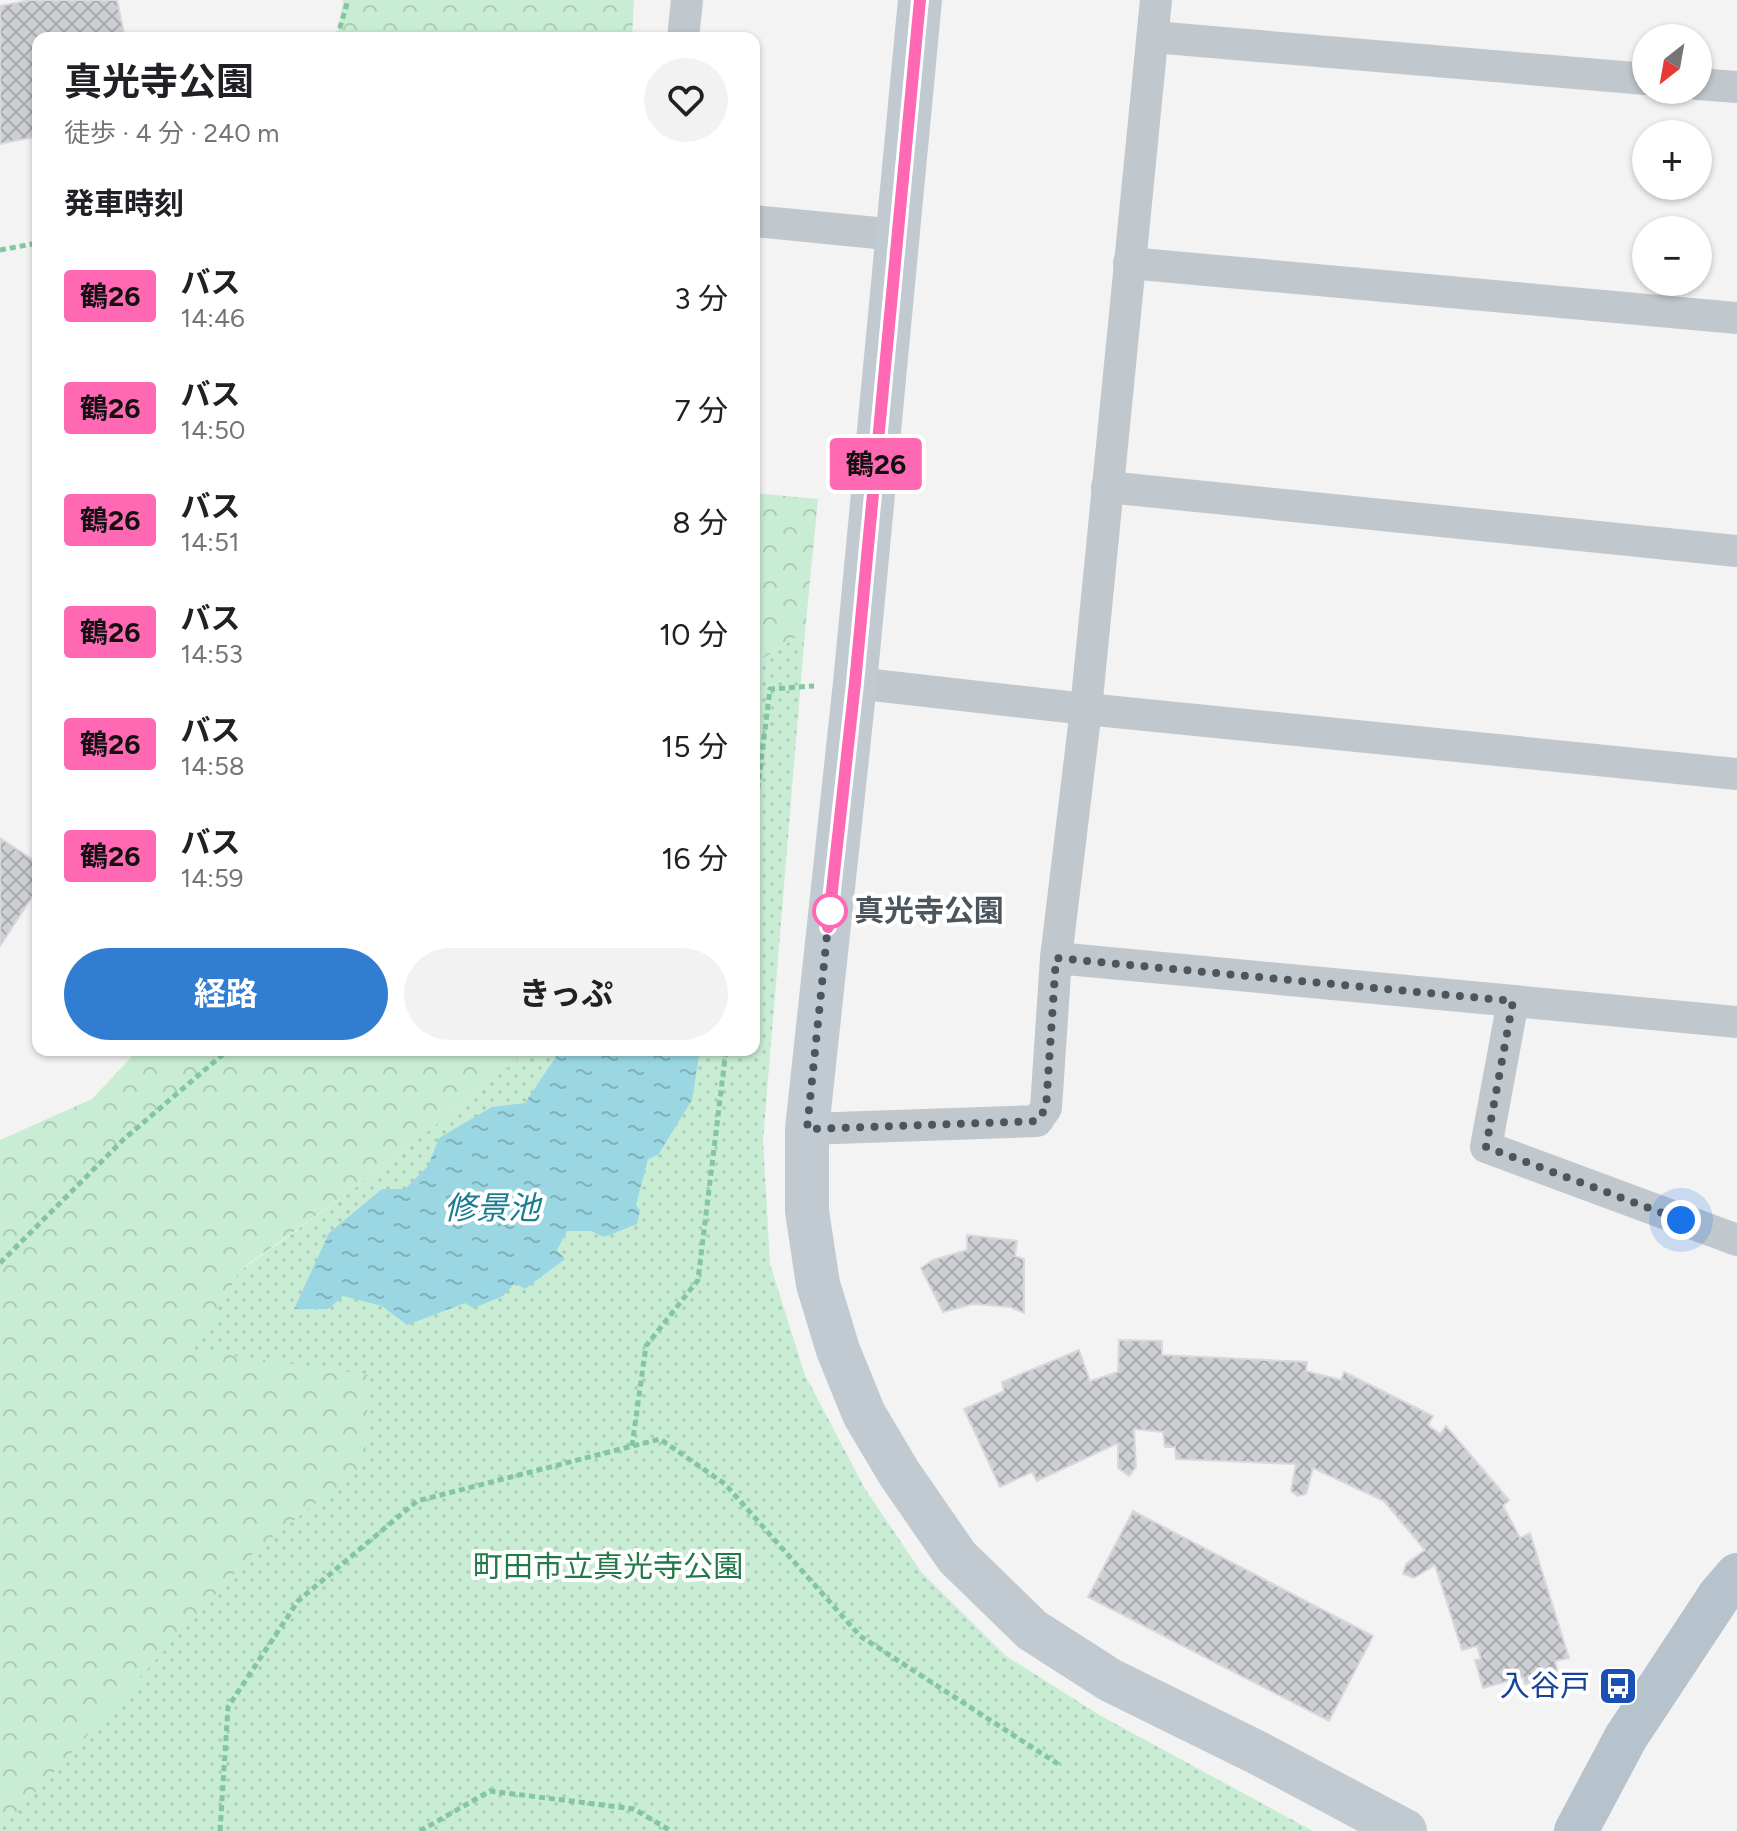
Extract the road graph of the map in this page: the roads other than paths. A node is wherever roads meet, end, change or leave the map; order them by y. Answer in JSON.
{"nodes":[{"id":1,"x":687,"y":0,"type":"edge"},
{"id":2,"x":920,"y":0,"type":"edge"},
{"id":3,"x":1156,"y":0,"type":"edge"},
{"id":4,"x":684,"y":32,"type":"edge"},
{"id":5,"x":1153,"y":37,"type":"junction"},
{"id":6,"x":1632,"y":78,"type":"edge"},
{"id":7,"x":1712,"y":85,"type":"edge"},
{"id":8,"x":1737,"y":87,"type":"edge"},
{"id":9,"x":760,"y":222,"type":"edge"},
{"id":10,"x":897,"y":235,"type":"junction"},
{"id":11,"x":1129,"y":263,"type":"junction"},
{"id":12,"x":1737,"y":318,"type":"edge"},
{"id":13,"x":1107,"y":487,"type":"junction"},
{"id":14,"x":1737,"y":551,"type":"edge"},
{"id":15,"x":836,"y":678,"type":"junction"},
{"id":16,"x":1086,"y":709,"type":"junction"},
{"id":17,"x":1737,"y":774,"type":"edge"},
{"id":18,"x":1056,"y":958,"type":"junction"},
{"id":19,"x":1513,"y":1001,"type":"junction"},
{"id":20,"x":1737,"y":1022,"type":"edge"},
{"id":21,"x":807,"y":1129,"type":"junction"},
{"id":22,"x":1737,"y":1240,"type":"edge"},
{"id":23,"x":1737,"y":1575,"type":"edge"},
{"id":24,"x":1405,"y":1831,"type":"edge"},
{"id":25,"x":1576,"y":1831,"type":"edge"}],
"edges":[{"from":1,"to":4,"type":"street"},
{"from":2,"to":10,"type":"street"},
{"from":3,"to":5,"type":"street"},
{"from":5,"to":6,"type":"street"},
{"from":5,"to":11,"type":"street"},
{"from":7,"to":8,"type":"street"},
{"from":9,"to":10,"type":"street"},
{"from":10,"to":15,"type":"street"},
{"from":11,"to":12,"type":"street"},
{"from":11,"to":13,"type":"street"},
{"from":13,"to":14,"type":"street"},
{"from":13,"to":16,"type":"street"},
{"from":15,"to":16,"type":"street"},
{"from":15,"to":21,"type":"street"},
{"from":16,"to":17,"type":"street"},
{"from":16,"to":18,"type":"street"},
{"from":18,"to":19,"type":"street"},
{"from":18,"to":21,"type":"street"},
{"from":19,"to":20,"type":"street"},
{"from":19,"to":22,"type":"street"},
{"from":21,"to":24,"type":"street"},
{"from":23,"to":25,"type":"main road"}]}
